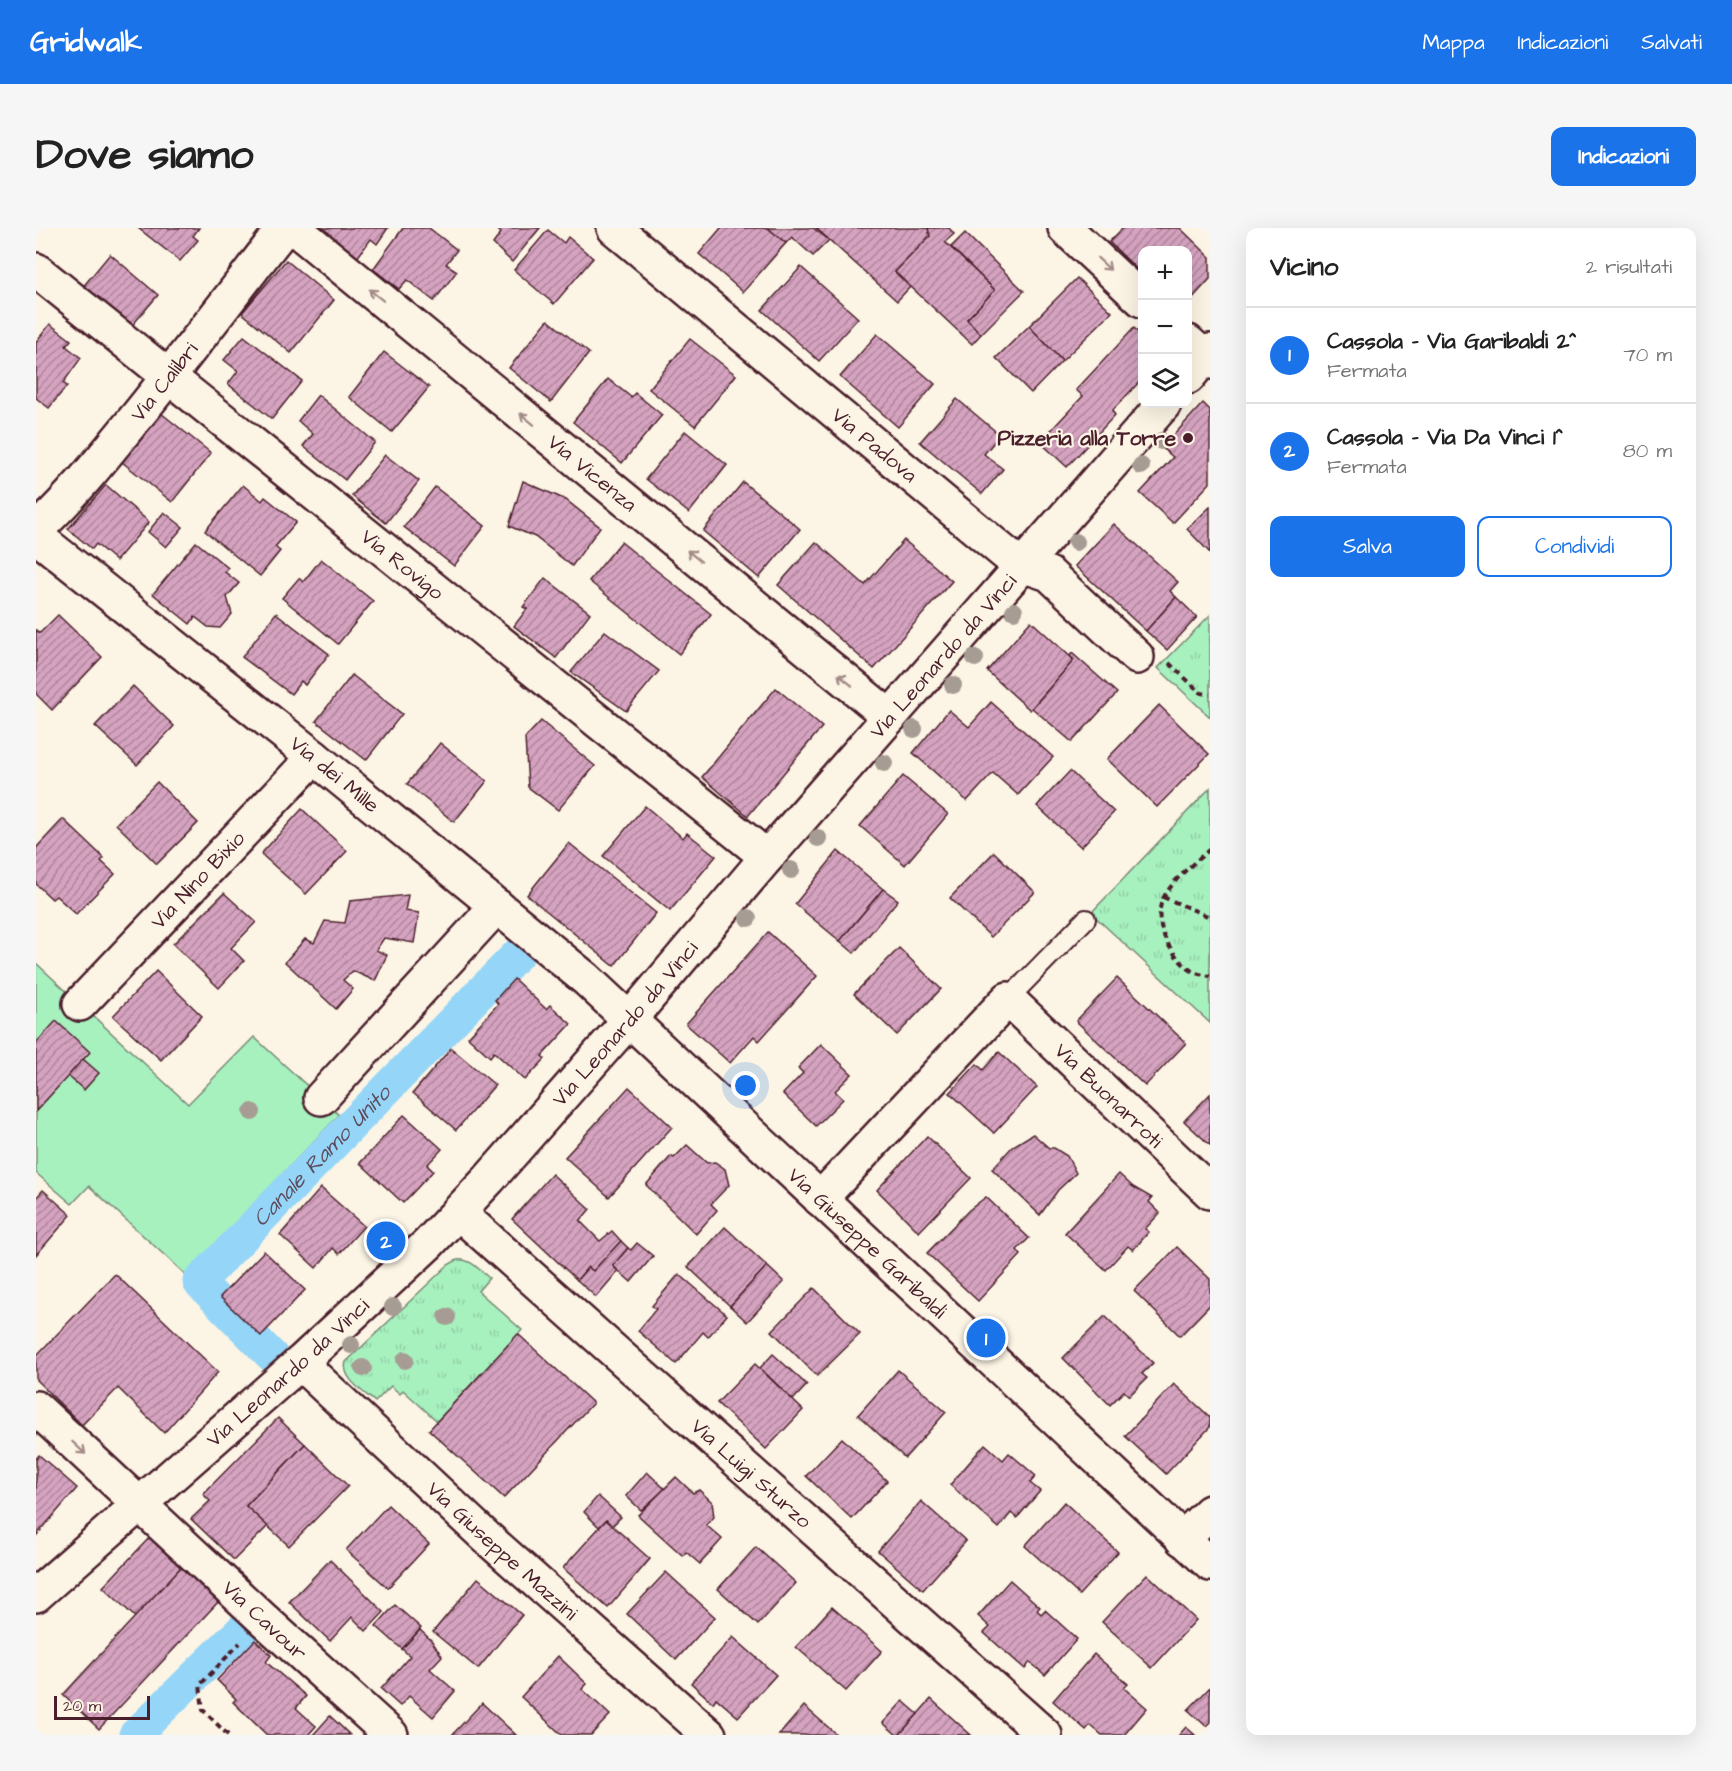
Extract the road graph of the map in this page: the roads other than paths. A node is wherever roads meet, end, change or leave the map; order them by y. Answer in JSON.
{"nodes":[{"id":1,"x":284,"y":228,"type":"edge"},
{"id":2,"x":294,"y":228,"type":"edge"},
{"id":3,"x":614,"y":228,"type":"edge"},
{"id":4,"x":1065,"y":228,"type":"edge"},
{"id":5,"x":36,"y":270,"type":"edge"},
{"id":6,"x":1138,"y":295,"type":"edge"},
{"id":7,"x":169,"y":376,"type":"junction"},
{"id":8,"x":1160,"y":408,"type":"edge"},
{"id":9,"x":36,"y":530,"type":"edge"},
{"id":10,"x":36,"y":536,"type":"edge"},
{"id":11,"x":1022,"y":566,"type":"junction"},
{"id":12,"x":1137,"y":657,"type":"road end"},
{"id":13,"x":890,"y":717,"type":"junction"},
{"id":14,"x":314,"y":756,"type":"junction"},
{"id":15,"x":767,"y":857,"type":"junction"},
{"id":16,"x":497,"y":906,"type":"junction"},
{"id":17,"x":1086,"y":919,"type":"dead end"},
{"id":18,"x":1008,"y":999,"type":"junction"},
{"id":19,"x":80,"y":1004,"type":"dead end"},
{"id":20,"x":630,"y":1019,"type":"junction"},
{"id":21,"x":321,"y":1098,"type":"dead end"},
{"id":22,"x":1210,"y":1192,"type":"edge"},
{"id":23,"x":820,"y":1199,"type":"junction"},
{"id":24,"x":458,"y":1212,"type":"junction"},
{"id":25,"x":300,"y":1363,"type":"junction"},
{"id":26,"x":36,"y":1408,"type":"edge"},
{"id":27,"x":140,"y":1504,"type":"junction"},
{"id":28,"x":1210,"y":1512,"type":"edge"},
{"id":29,"x":1182,"y":1539,"type":"junction"},
{"id":30,"x":1210,"y":1564,"type":"edge"},
{"id":31,"x":41,"y":1581,"type":"edge"},
{"id":32,"x":391,"y":1735,"type":"edge"},
{"id":33,"x":709,"y":1735,"type":"edge"},
{"id":34,"x":1046,"y":1735,"type":"edge"}],
"edges":[{"from":1,"to":7,"type":"street","name":"Via Calibri"},
{"from":13,"to":2,"type":"street","name":"Via Vicenza","one_way":true},
{"from":3,"to":11,"type":"street","name":"Via Padova"},
{"from":4,"to":6,"type":"street","one_way":true},
{"from":5,"to":7,"type":"street","name":"Via Rovigo"},
{"from":7,"to":9,"type":"street","name":"Via Calibri"},
{"from":7,"to":15,"type":"street","name":"Via Rovigo"},
{"from":8,"to":11,"type":"street","name":"Via Leonardo da Vinci"},
{"from":10,"to":14,"type":"street","name":"Via dei Mille"},
{"from":11,"to":12,"type":"street","name":"Via Padova"},
{"from":11,"to":13,"type":"street","name":"Via Leonardo da Vinci"},
{"from":13,"to":15,"type":"street","name":"Via Leonardo da Vinci"},
{"from":14,"to":16,"type":"street","name":"Via dei Mille"},
{"from":14,"to":19,"type":"street","name":"Via Nino Bixio"},
{"from":15,"to":20,"type":"street","name":"Via Leonardo da Vinci"},
{"from":16,"to":20,"type":"street","name":"Via dei Mille"},
{"from":16,"to":21,"type":"street"},
{"from":17,"to":18,"type":"lane"},
{"from":18,"to":22,"type":"street","name":"Via Buonarroti"},
{"from":18,"to":23,"type":"street"},
{"from":20,"to":23,"type":"street","name":"Via Giuseppe Garibaldi"},
{"from":20,"to":24,"type":"street","name":"Via Leonardo da Vinci"},
{"from":23,"to":29,"type":"street","name":"Via Giuseppe Garibaldi"},
{"from":24,"to":25,"type":"street","name":"Via Leonardo da Vinci"},
{"from":24,"to":34,"type":"street","name":"Via Luigi Sturzo"},
{"from":25,"to":27,"type":"street","name":"Via Leonardo da Vinci"},
{"from":25,"to":33,"type":"street","name":"Via Giuseppe Mazzini"},
{"from":26,"to":27,"type":"street","name":"Via Cavour","one_way":true},
{"from":27,"to":31,"type":"street","name":"Via Leonardo da Vinci"},
{"from":27,"to":32,"type":"street","name":"Via Cavour"},
{"from":28,"to":29,"type":"street"},
{"from":29,"to":30,"type":"street","name":"Via Giuseppe Garibaldi"}]}
